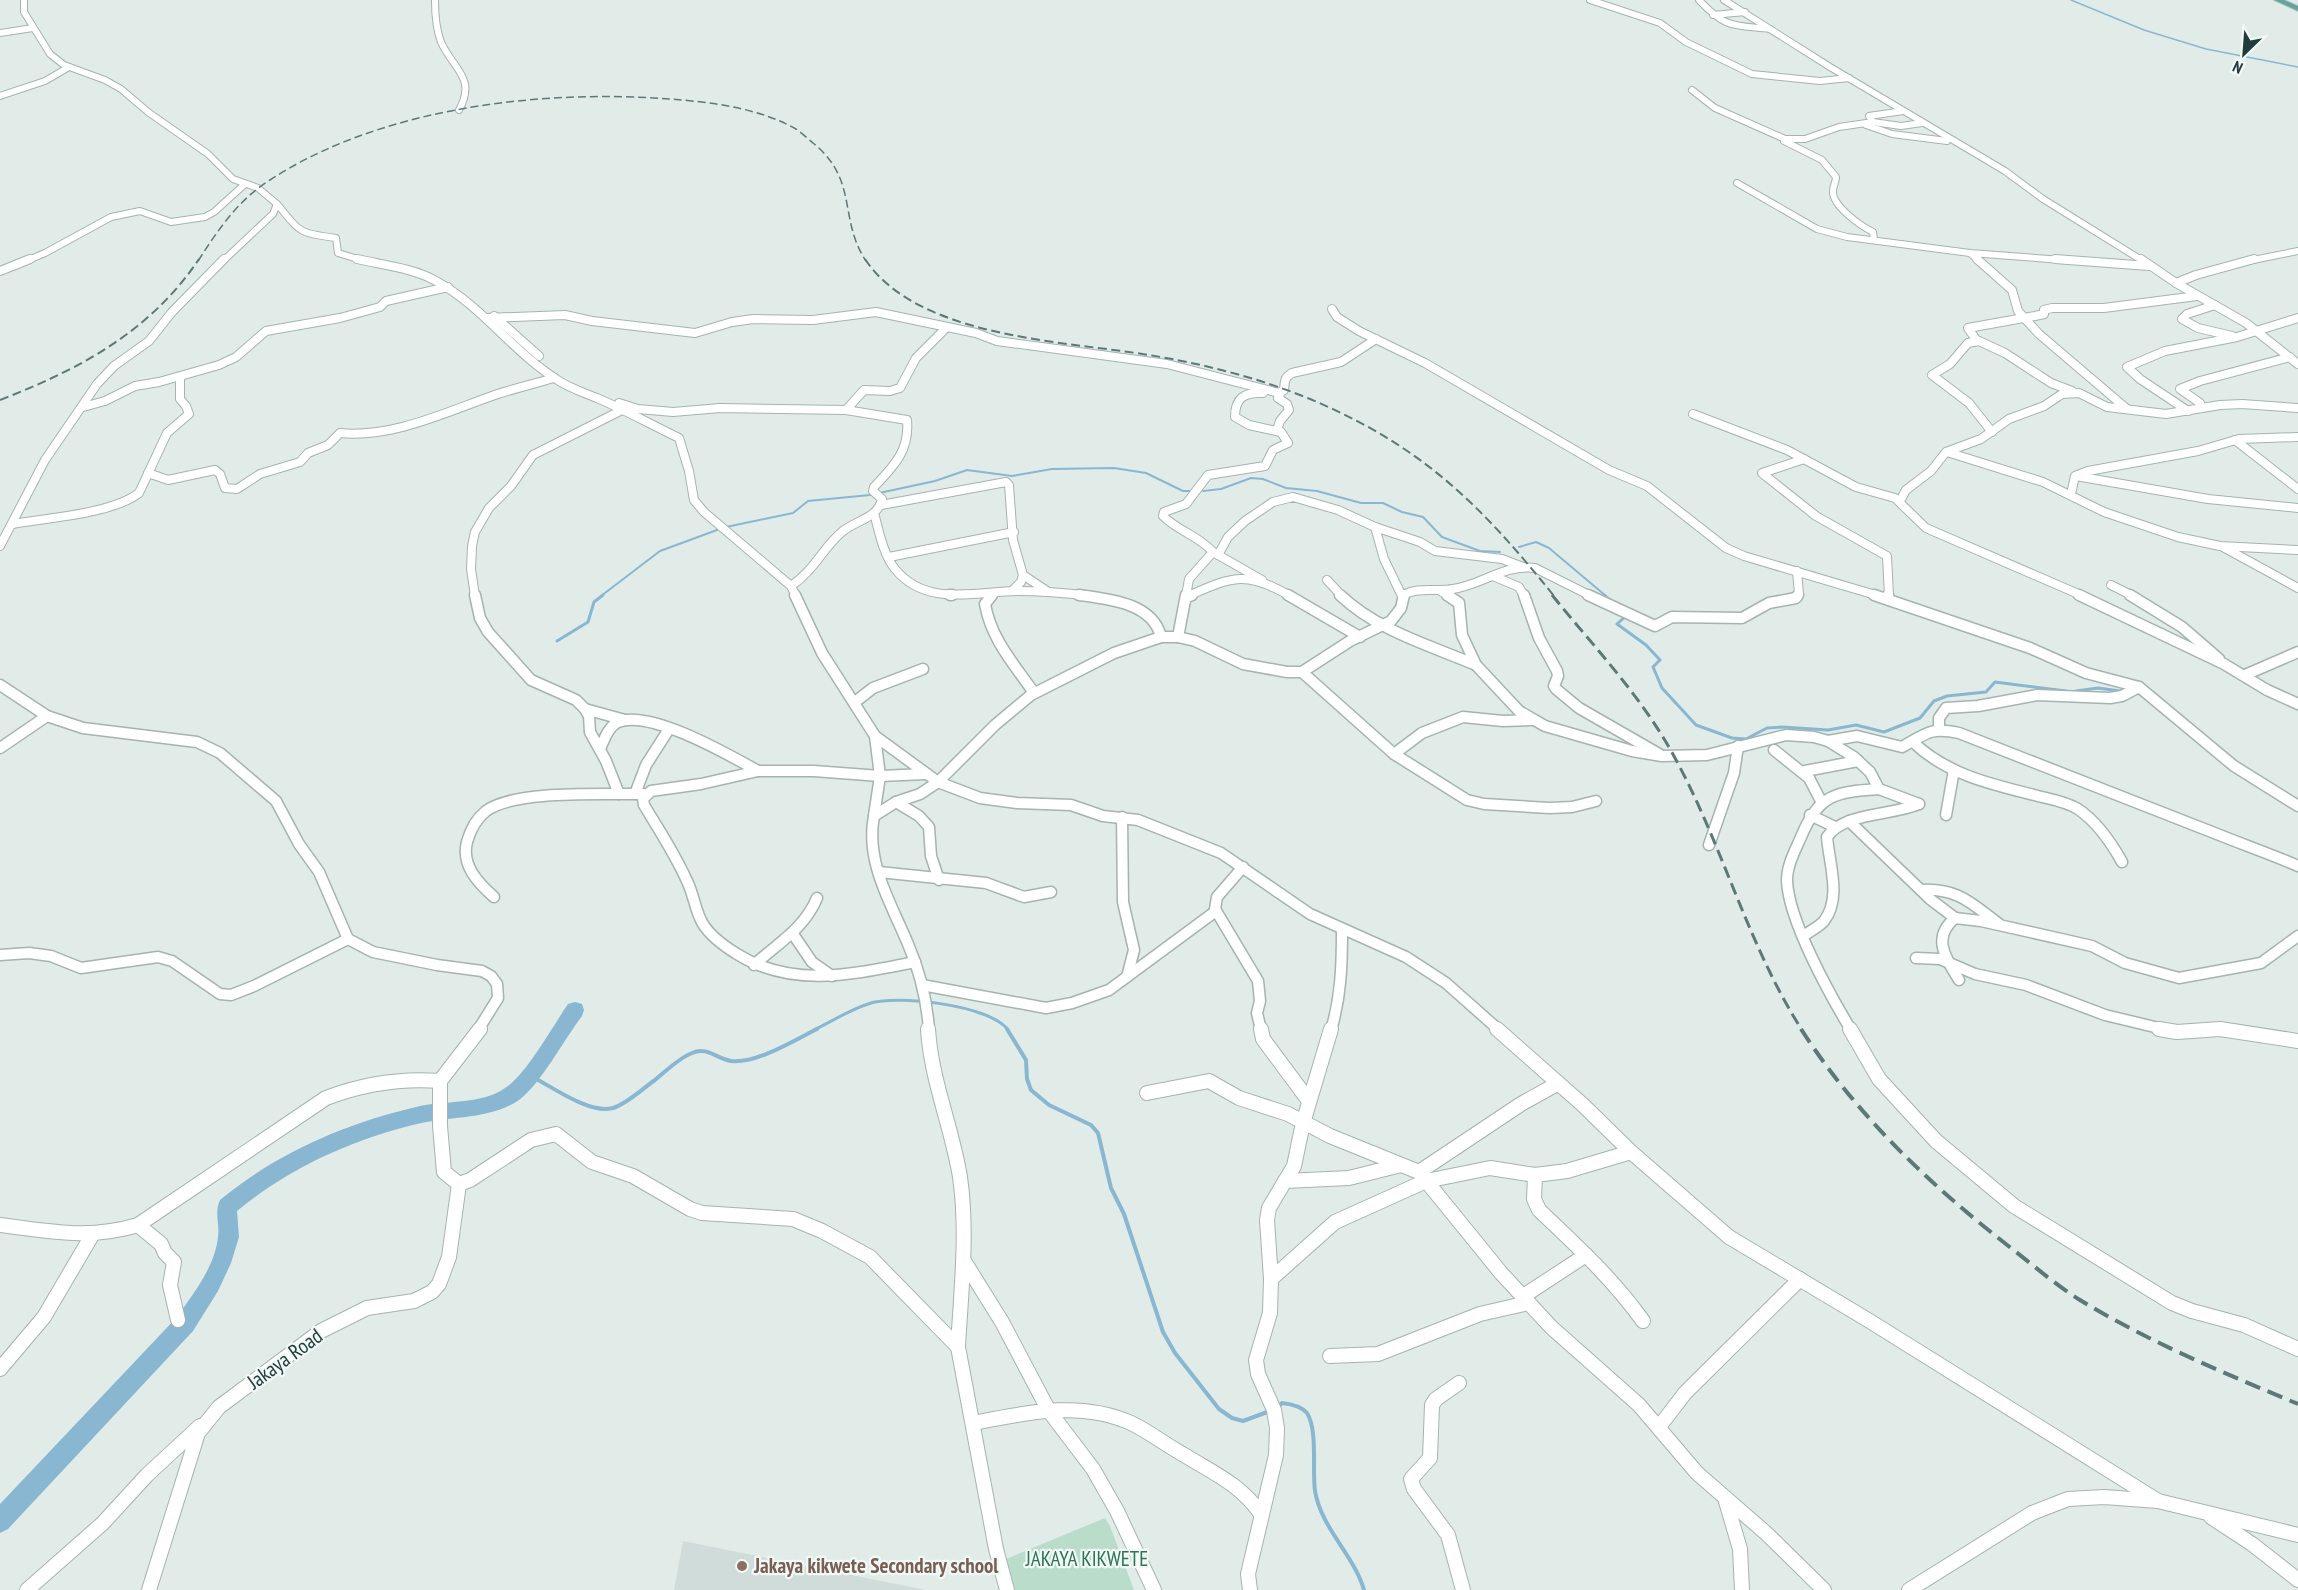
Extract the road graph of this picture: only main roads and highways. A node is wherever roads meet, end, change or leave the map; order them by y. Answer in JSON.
{"nodes":[{"id":1,"x":2278,"y":0,"type":"edge"},
{"id":2,"x":2298,"y":9,"type":"edge"}],
"edges":[{"from":1,"to":2,"type":"main road"}]}
